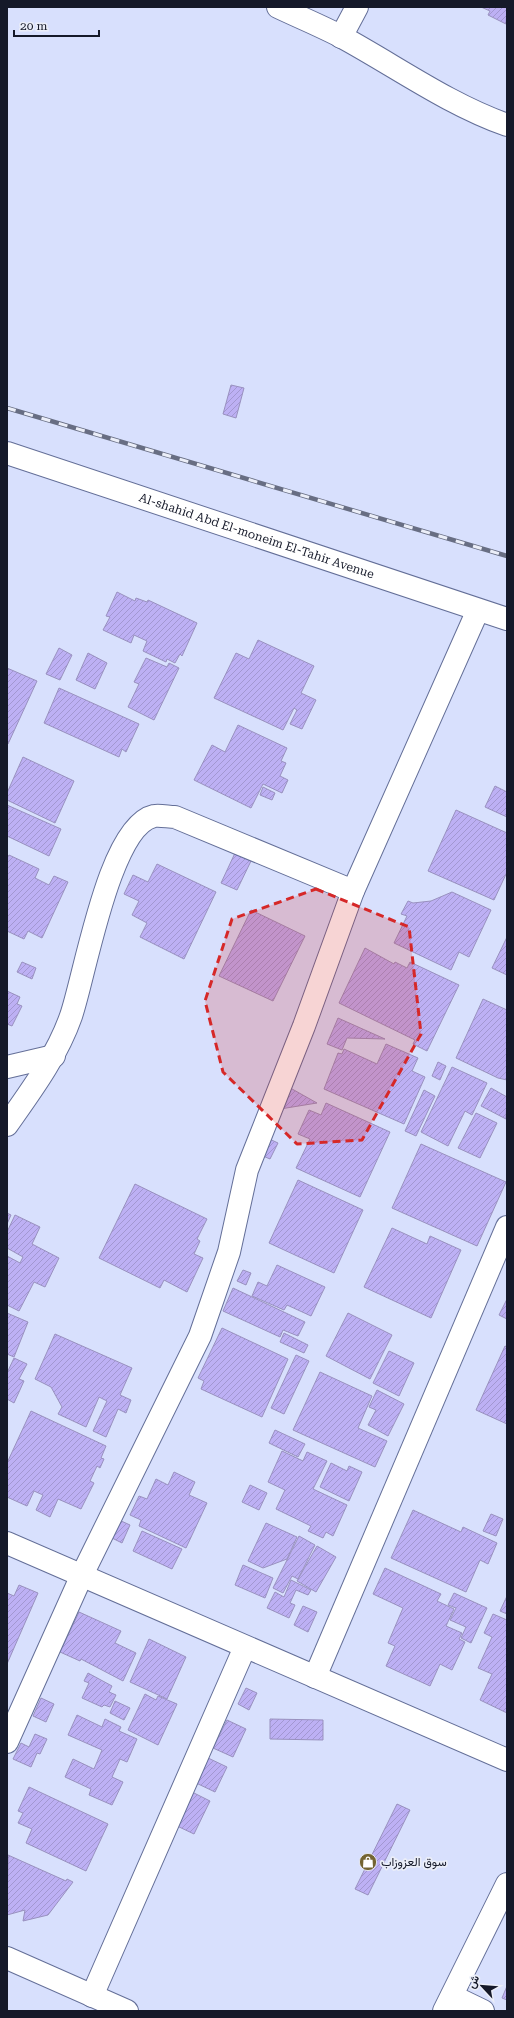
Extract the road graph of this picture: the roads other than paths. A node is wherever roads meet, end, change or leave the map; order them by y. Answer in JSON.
{"nodes":[{"id":1,"x":278,"y":7,"type":"edge"},
{"id":2,"x":357,"y":7,"type":"edge"},
{"id":3,"x":341,"y":37,"type":"junction"},
{"id":4,"x":507,"y":125,"type":"edge"},
{"id":5,"x":7,"y":453,"type":"edge"},
{"id":6,"x":478,"y":610,"type":"junction"},
{"id":7,"x":507,"y":619,"type":"edge"},
{"id":8,"x":354,"y":891,"type":"junction"},
{"id":9,"x":54,"y":1056,"type":"junction"},
{"id":10,"x":7,"y":1068,"type":"edge"},
{"id":11,"x":7,"y":1126,"type":"edge"},
{"id":12,"x":507,"y":1227,"type":"edge"},
{"id":13,"x":7,"y":1543,"type":"edge"},
{"id":14,"x":82,"y":1575,"type":"junction"},
{"id":15,"x":245,"y":1647,"type":"junction"},
{"id":16,"x":315,"y":1677,"type":"junction"},
{"id":17,"x":7,"y":1742,"type":"edge"},
{"id":18,"x":507,"y":1760,"type":"edge"},
{"id":19,"x":507,"y":1884,"type":"edge"},
{"id":20,"x":7,"y":1958,"type":"edge"},
{"id":21,"x":92,"y":1996,"type":"junction"},
{"id":22,"x":448,"y":2003,"type":"edge"},
{"id":23,"x":127,"y":2011,"type":"edge"},
{"id":24,"x":483,"y":2011,"type":"edge"}],
"edges":[{"from":1,"to":3,"type":"street"},
{"from":2,"to":3,"type":"street"},
{"from":3,"to":4,"type":"street"},
{"from":5,"to":6,"type":"street","name":"Al-shahid Abd El-moneim El-Tahir Avenue"},
{"from":6,"to":7,"type":"street","name":"Al-shahid Abd El-moneim El-Tahir Avenue"},
{"from":6,"to":8,"type":"street"},
{"from":8,"to":9,"type":"street"},
{"from":8,"to":14,"type":"street"},
{"from":9,"to":10,"type":"street"},
{"from":9,"to":11,"type":"street"},
{"from":12,"to":16,"type":"street"},
{"from":13,"to":14,"type":"street"},
{"from":14,"to":15,"type":"street"},
{"from":14,"to":17,"type":"street"},
{"from":15,"to":16,"type":"street"},
{"from":15,"to":21,"type":"street"},
{"from":16,"to":18,"type":"street"},
{"from":19,"to":22,"type":"street"},
{"from":20,"to":21,"type":"street"},
{"from":21,"to":23,"type":"street"},
{"from":22,"to":24,"type":"street"}]}
